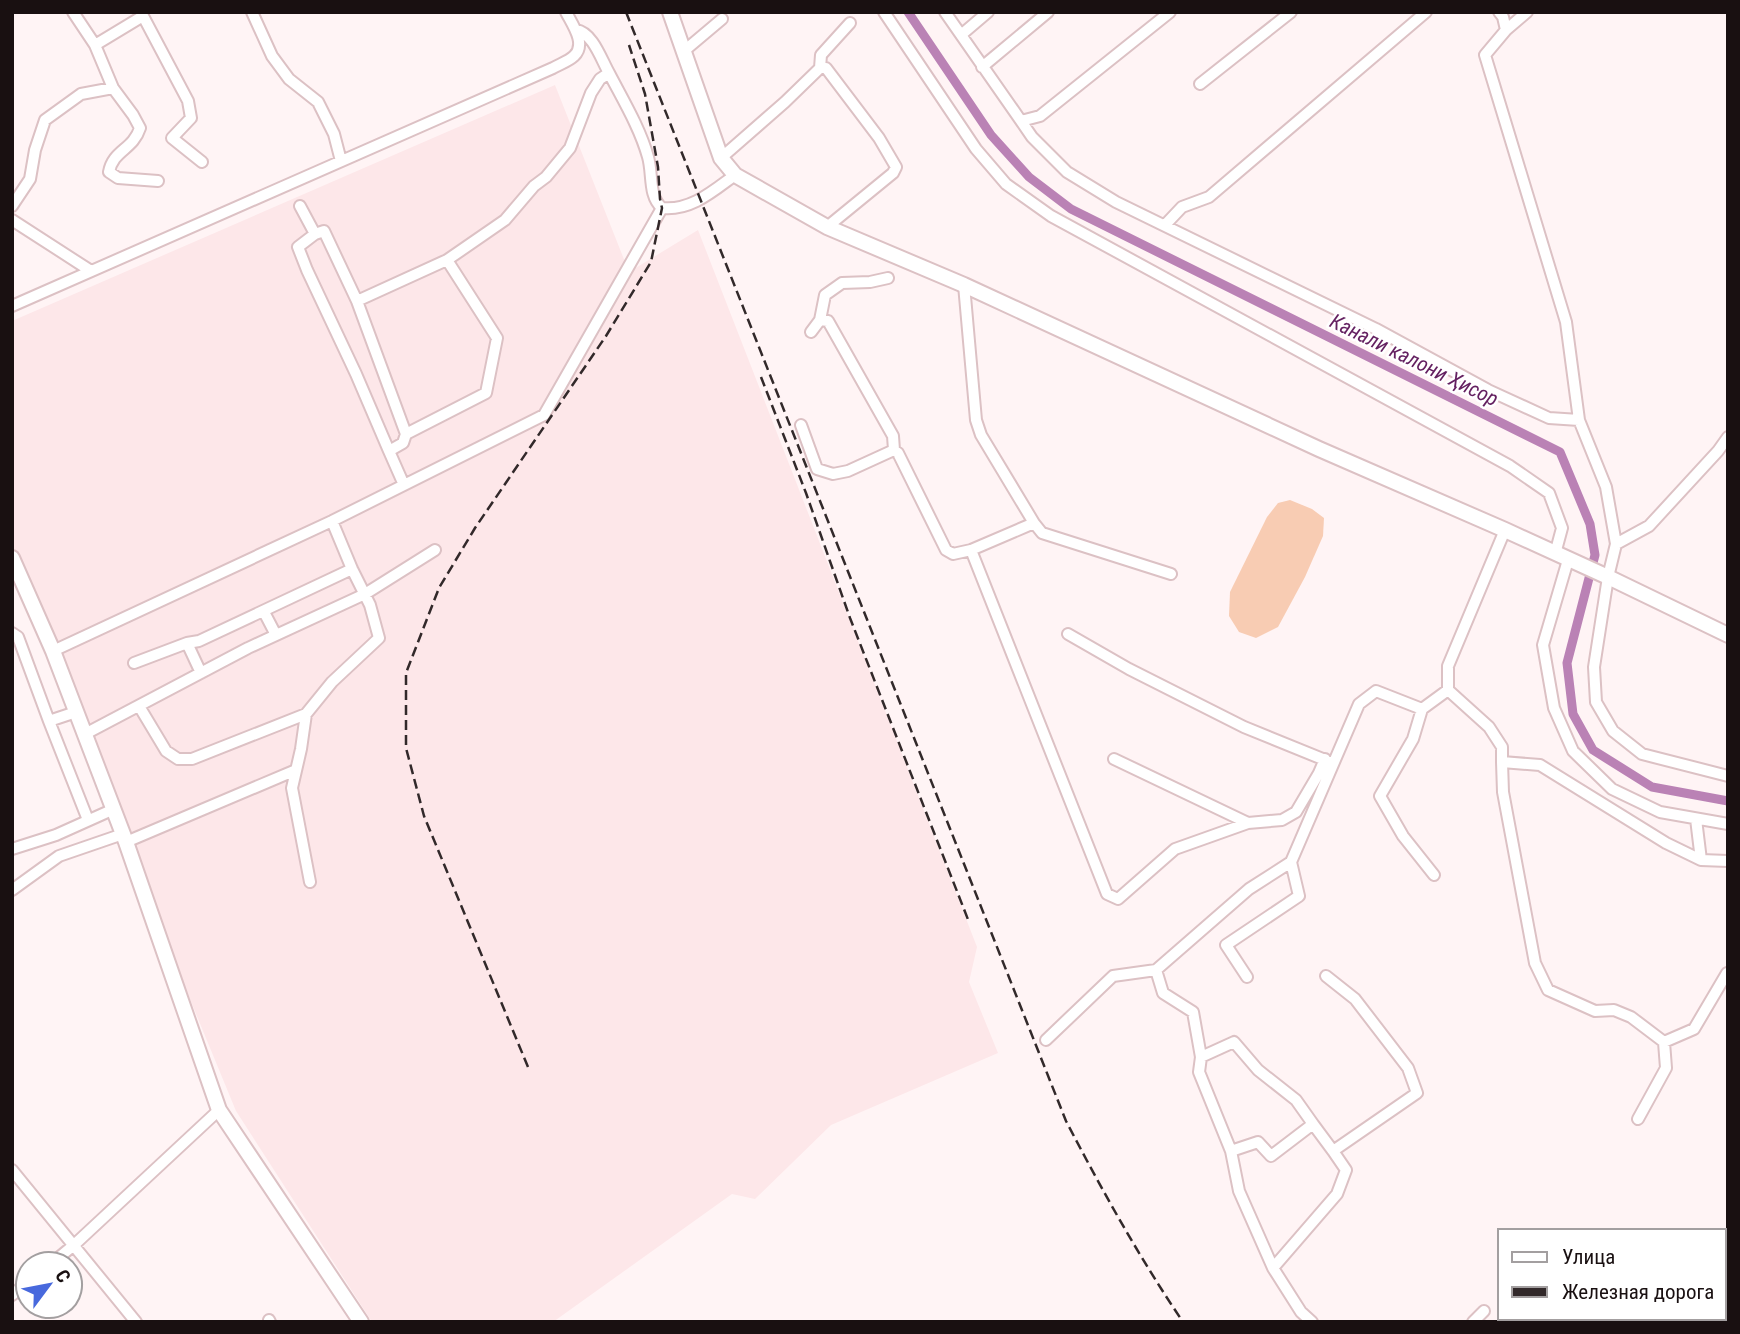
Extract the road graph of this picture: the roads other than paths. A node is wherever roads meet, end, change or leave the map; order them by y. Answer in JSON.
{"nodes":[{"id":1,"x":74,"y":12,"type":"edge"},
{"id":2,"x":252,"y":12,"type":"edge"},
{"id":3,"x":566,"y":12,"type":"edge"},
{"id":4,"x":670,"y":12,"type":"edge"},
{"id":5,"x":884,"y":12,"type":"edge"},
{"id":6,"x":945,"y":12,"type":"edge"},
{"id":7,"x":988,"y":12,"type":"edge"},
{"id":8,"x":1048,"y":12,"type":"edge"},
{"id":9,"x":1170,"y":12,"type":"edge"},
{"id":10,"x":1292,"y":12,"type":"edge"},
{"id":11,"x":1426,"y":12,"type":"edge"},
{"id":12,"x":1499,"y":12,"type":"edge"},
{"id":13,"x":1527,"y":12,"type":"edge"},
{"id":14,"x":722,"y":19,"type":"dead end"},
{"id":15,"x":850,"y":23,"type":"dead end"},
{"id":16,"x":576,"y":30,"type":"junction"},
{"id":17,"x":1506,"y":30,"type":"junction"},
{"id":18,"x":961,"y":35,"type":"junction"},
{"id":19,"x":95,"y":45,"type":"junction"},
{"id":20,"x":684,"y":51,"type":"junction"},
{"id":21,"x":820,"y":68,"type":"junction"},
{"id":22,"x":982,"y":68,"type":"junction"},
{"id":23,"x":609,"y":73,"type":"junction"},
{"id":24,"x":1200,"y":84,"type":"dead end"},
{"id":25,"x":113,"y":88,"type":"junction"},
{"id":26,"x":1021,"y":121,"type":"junction"},
{"id":27,"x":721,"y":158,"type":"junction"},
{"id":28,"x":341,"y":161,"type":"junction"},
{"id":29,"x":202,"y":162,"type":"dead end"},
{"id":30,"x":735,"y":175,"type":"junction"},
{"id":31,"x":158,"y":181,"type":"dead end"},
{"id":32,"x":12,"y":206,"type":"edge"},
{"id":33,"x":300,"y":206,"type":"dead end"},
{"id":34,"x":662,"y":208,"type":"junction"},
{"id":35,"x":12,"y":220,"type":"edge"},
{"id":36,"x":1165,"y":225,"type":"junction"},
{"id":37,"x":827,"y":227,"type":"junction"},
{"id":38,"x":315,"y":234,"type":"junction"},
{"id":39,"x":447,"y":260,"type":"junction"},
{"id":40,"x":91,"y":271,"type":"junction"},
{"id":41,"x":888,"y":278,"type":"dead end"},
{"id":42,"x":964,"y":285,"type":"junction"},
{"id":43,"x":358,"y":301,"type":"junction"},
{"id":44,"x":12,"y":306,"type":"edge"},
{"id":45,"x":820,"y":320,"type":"junction"},
{"id":46,"x":811,"y":332,"type":"dead end"},
{"id":47,"x":1579,"y":420,"type":"junction"},
{"id":48,"x":801,"y":425,"type":"dead end"},
{"id":49,"x":406,"y":434,"type":"junction"},
{"id":50,"x":1728,"y":437,"type":"edge"},
{"id":51,"x":894,"y":450,"type":"junction"},
{"id":52,"x":389,"y":451,"type":"junction"},
{"id":53,"x":404,"y":485,"type":"junction"},
{"id":54,"x":332,"y":522,"type":"junction"},
{"id":55,"x":1034,"y":523,"type":"junction"},
{"id":56,"x":1505,"y":530,"type":"junction"},
{"id":57,"x":1616,"y":544,"type":"junction"},
{"id":58,"x":435,"y":550,"type":"dead end"},
{"id":59,"x":971,"y":550,"type":"junction"},
{"id":60,"x":1561,"y":557,"type":"junction"},
{"id":61,"x":12,"y":558,"type":"edge"},
{"id":62,"x":352,"y":569,"type":"junction"},
{"id":63,"x":1171,"y":574,"type":"dead end"},
{"id":64,"x":1608,"y":577,"type":"junction"},
{"id":65,"x":365,"y":594,"type":"junction"},
{"id":66,"x":264,"y":612,"type":"junction"},
{"id":67,"x":12,"y":633,"type":"edge"},
{"id":68,"x":1068,"y":634,"type":"dead end"},
{"id":69,"x":276,"y":635,"type":"junction"},
{"id":70,"x":1728,"y":635,"type":"edge"},
{"id":71,"x":187,"y":643,"type":"junction"},
{"id":72,"x":53,"y":651,"type":"junction"},
{"id":73,"x":134,"y":663,"type":"dead end"},
{"id":74,"x":201,"y":673,"type":"junction"},
{"id":75,"x":1448,"y":690,"type":"junction"},
{"id":76,"x":139,"y":706,"type":"junction"},
{"id":77,"x":1422,"y":709,"type":"junction"},
{"id":78,"x":76,"y":712,"type":"junction"},
{"id":79,"x":306,"y":714,"type":"junction"},
{"id":80,"x":49,"y":721,"type":"junction"},
{"id":81,"x":85,"y":734,"type":"junction"},
{"id":82,"x":1114,"y":760,"type":"dead end"},
{"id":83,"x":1329,"y":761,"type":"junction"},
{"id":84,"x":1502,"y":762,"type":"junction"},
{"id":85,"x":296,"y":770,"type":"junction"},
{"id":86,"x":1728,"y":776,"type":"edge"},
{"id":87,"x":114,"y":809,"type":"junction"},
{"id":88,"x":1696,"y":819,"type":"junction"},
{"id":89,"x":88,"y":820,"type":"junction"},
{"id":90,"x":1248,"y":823,"type":"junction"},
{"id":91,"x":1728,"y":824,"type":"edge"},
{"id":92,"x":125,"y":838,"type":"junction"},
{"id":93,"x":12,"y":849,"type":"edge"},
{"id":94,"x":1701,"y":860,"type":"junction"},
{"id":95,"x":1728,"y":861,"type":"edge"},
{"id":96,"x":1291,"y":862,"type":"junction"},
{"id":97,"x":1434,"y":875,"type":"dead end"},
{"id":98,"x":310,"y":882,"type":"dead end"},
{"id":99,"x":12,"y":890,"type":"edge"},
{"id":100,"x":1156,"y":970,"type":"junction"},
{"id":101,"x":1727,"y":973,"type":"edge"},
{"id":102,"x":1326,"y":976,"type":"dead end"},
{"id":103,"x":1247,"y":977,"type":"dead end"},
{"id":104,"x":1046,"y":1040,"type":"dead end"},
{"id":105,"x":1664,"y":1042,"type":"junction"},
{"id":106,"x":1200,"y":1056,"type":"junction"},
{"id":107,"x":219,"y":1110,"type":"junction"},
{"id":108,"x":1638,"y":1119,"type":"dead end"},
{"id":109,"x":1313,"y":1124,"type":"junction"},
{"id":110,"x":1231,"y":1151,"type":"junction"},
{"id":111,"x":1333,"y":1152,"type":"junction"},
{"id":112,"x":12,"y":1170,"type":"edge"},
{"id":113,"x":74,"y":1245,"type":"junction"},
{"id":114,"x":68,"y":1250,"type":"edge"},
{"id":115,"x":1273,"y":1268,"type":"junction"},
{"id":116,"x":1485,"y":1311,"type":"dead end"},
{"id":117,"x":136,"y":1322,"type":"edge"},
{"id":118,"x":361,"y":1322,"type":"edge"},
{"id":119,"x":1312,"y":1322,"type":"edge"},
{"id":120,"x":1473,"y":1322,"type":"edge"}],
"edges":[{"from":1,"to":19,"type":"street"},
{"from":2,"to":28,"type":"street"},
{"from":3,"to":16,"type":"street"},
{"from":4,"to":20,"type":"main road"},
{"from":5,"to":60,"type":"street"},
{"from":6,"to":18,"type":"street"},
{"from":7,"to":18,"type":"street"},
{"from":8,"to":22,"type":"street"},
{"from":9,"to":26,"type":"street"},
{"from":10,"to":24,"type":"street"},
{"from":11,"to":36,"type":"street"},
{"from":12,"to":17,"type":"street"},
{"from":13,"to":17,"type":"street"},
{"from":14,"to":20,"type":"street"},
{"from":15,"to":21,"type":"street"},
{"from":16,"to":23,"type":"street"},
{"from":16,"to":28,"type":"street"},
{"from":17,"to":47,"type":"street"},
{"from":18,"to":22,"type":"street"},
{"from":19,"to":25,"type":"street"},
{"from":19,"to":29,"type":"street"},
{"from":20,"to":27,"type":"main road"},
{"from":21,"to":27,"type":"street"},
{"from":21,"to":37,"type":"street"},
{"from":22,"to":26,"type":"street"},
{"from":23,"to":34,"type":"street"},
{"from":23,"to":39,"type":"street"},
{"from":25,"to":31,"type":"street"},
{"from":25,"to":32,"type":"street"},
{"from":26,"to":36,"type":"street"},
{"from":27,"to":30,"type":"main road"},
{"from":28,"to":40,"type":"street"},
{"from":30,"to":34,"type":"street"},
{"from":30,"to":37,"type":"main road"},
{"from":33,"to":38,"type":"street"},
{"from":34,"to":53,"type":"street"},
{"from":35,"to":40,"type":"street"},
{"from":36,"to":47,"type":"street"},
{"from":37,"to":42,"type":"main road"},
{"from":38,"to":43,"type":"street"},
{"from":38,"to":52,"type":"street"},
{"from":39,"to":43,"type":"street"},
{"from":39,"to":49,"type":"street"},
{"from":40,"to":44,"type":"street"},
{"from":41,"to":45,"type":"street"},
{"from":42,"to":55,"type":"street"},
{"from":42,"to":56,"type":"main road"},
{"from":43,"to":49,"type":"street"},
{"from":45,"to":46,"type":"street"},
{"from":45,"to":51,"type":"street"},
{"from":47,"to":57,"type":"street"},
{"from":48,"to":51,"type":"street"},
{"from":49,"to":52,"type":"street"},
{"from":50,"to":57,"type":"street"},
{"from":51,"to":59,"type":"street"},
{"from":52,"to":53,"type":"street"},
{"from":53,"to":54,"type":"street"},
{"from":54,"to":62,"type":"street"},
{"from":54,"to":72,"type":"street"},
{"from":55,"to":59,"type":"street"},
{"from":55,"to":63,"type":"street"},
{"from":56,"to":60,"type":"main road"},
{"from":56,"to":75,"type":"street"},
{"from":57,"to":64,"type":"street"},
{"from":58,"to":65,"type":"street"},
{"from":59,"to":90,"type":"street"},
{"from":60,"to":64,"type":"main road"},
{"from":60,"to":88,"type":"street"},
{"from":61,"to":72,"type":"main road"},
{"from":62,"to":65,"type":"street"},
{"from":62,"to":66,"type":"street"},
{"from":64,"to":70,"type":"main road"},
{"from":64,"to":86,"type":"street"},
{"from":65,"to":69,"type":"street"},
{"from":65,"to":79,"type":"street"},
{"from":66,"to":69,"type":"street"},
{"from":66,"to":71,"type":"street"},
{"from":67,"to":80,"type":"street"},
{"from":68,"to":83,"type":"street"},
{"from":69,"to":74,"type":"street"},
{"from":71,"to":73,"type":"street"},
{"from":71,"to":74,"type":"street"},
{"from":72,"to":78,"type":"main road"},
{"from":74,"to":76,"type":"street"},
{"from":75,"to":77,"type":"street"},
{"from":75,"to":84,"type":"street"},
{"from":76,"to":79,"type":"street"},
{"from":76,"to":81,"type":"street"},
{"from":77,"to":83,"type":"street"},
{"from":77,"to":97,"type":"street"},
{"from":78,"to":80,"type":"street"},
{"from":78,"to":81,"type":"main road"},
{"from":79,"to":85,"type":"street"},
{"from":80,"to":89,"type":"street"},
{"from":81,"to":87,"type":"main road"},
{"from":82,"to":90,"type":"street"},
{"from":83,"to":90,"type":"street"},
{"from":83,"to":96,"type":"street"},
{"from":84,"to":94,"type":"street"},
{"from":84,"to":105,"type":"street"},
{"from":85,"to":92,"type":"street"},
{"from":85,"to":98,"type":"street"},
{"from":87,"to":89,"type":"street"},
{"from":87,"to":92,"type":"main road"},
{"from":88,"to":91,"type":"street"},
{"from":88,"to":94,"type":"street"},
{"from":89,"to":93,"type":"street"},
{"from":92,"to":99,"type":"street"},
{"from":92,"to":107,"type":"main road"},
{"from":94,"to":95,"type":"street"},
{"from":96,"to":100,"type":"street"},
{"from":96,"to":103,"type":"street"},
{"from":100,"to":104,"type":"street"},
{"from":100,"to":106,"type":"street"},
{"from":101,"to":105,"type":"street"},
{"from":102,"to":111,"type":"street"},
{"from":105,"to":108,"type":"street"},
{"from":106,"to":109,"type":"street"},
{"from":106,"to":110,"type":"street"},
{"from":107,"to":113,"type":"street"},
{"from":107,"to":118,"type":"main road"},
{"from":109,"to":110,"type":"street"},
{"from":109,"to":111,"type":"street"},
{"from":110,"to":115,"type":"street"},
{"from":111,"to":115,"type":"street"},
{"from":112,"to":113,"type":"street"},
{"from":113,"to":114,"type":"street"},
{"from":113,"to":117,"type":"street"},
{"from":115,"to":119,"type":"street"},
{"from":116,"to":120,"type":"street"}]}
